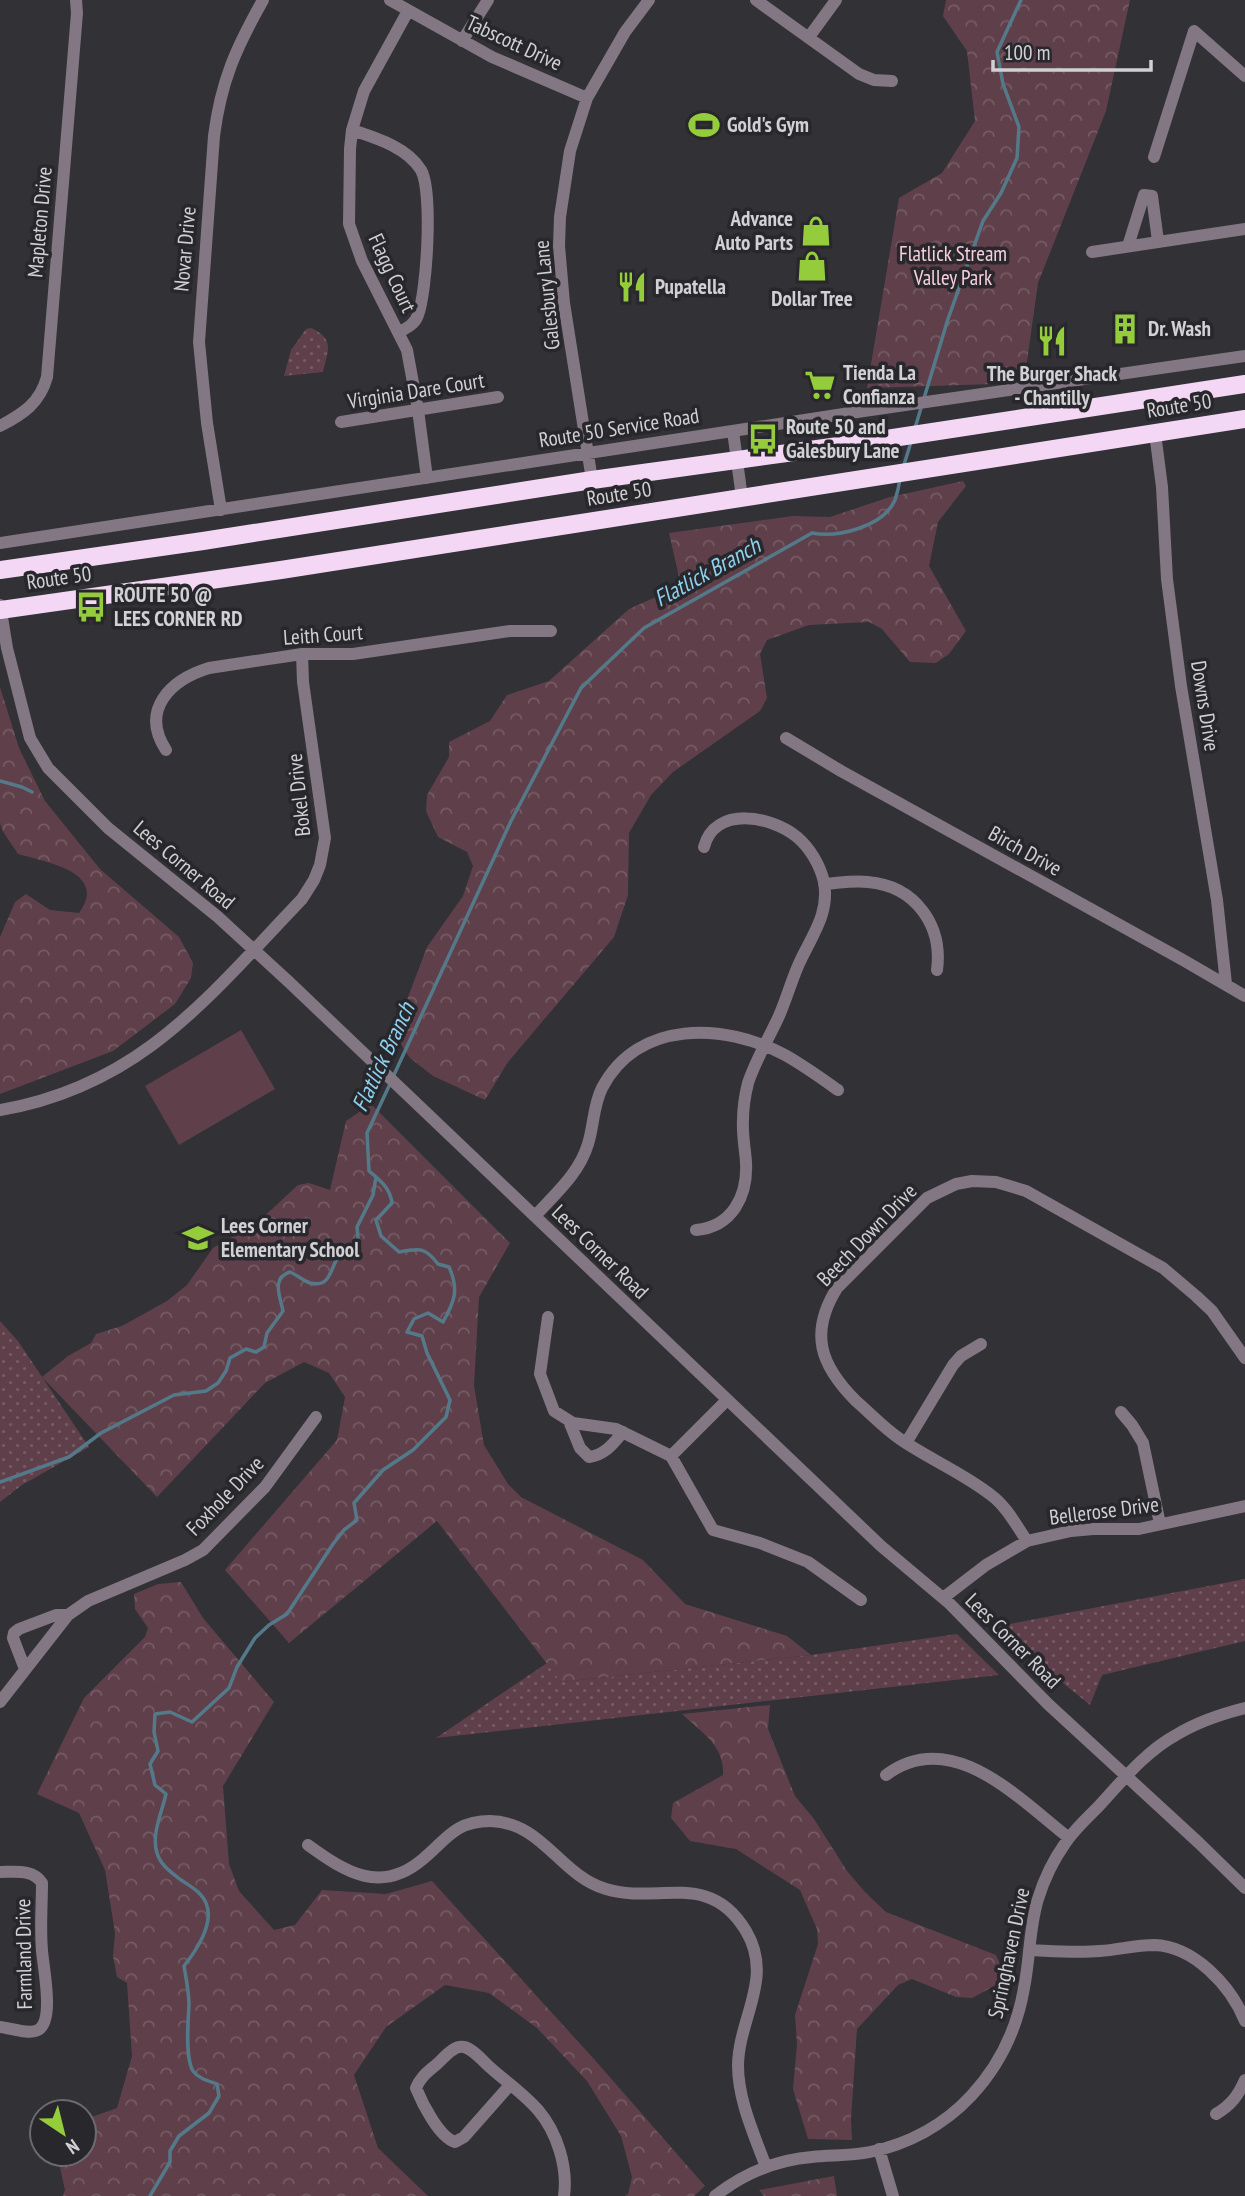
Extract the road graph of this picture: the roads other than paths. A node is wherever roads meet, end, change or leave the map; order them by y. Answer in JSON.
{"nodes":[{"id":1,"x":76,"y":0,"type":"edge"},
{"id":2,"x":263,"y":0,"type":"edge"},
{"id":3,"x":390,"y":0,"type":"edge"},
{"id":4,"x":488,"y":0,"type":"edge"},
{"id":5,"x":649,"y":0,"type":"edge"},
{"id":6,"x":756,"y":0,"type":"edge"},
{"id":7,"x":836,"y":0,"type":"edge"},
{"id":8,"x":408,"y":11,"type":"junction"},
{"id":9,"x":809,"y":37,"type":"junction"},
{"id":10,"x":462,"y":41,"type":"junction"},
{"id":11,"x":1245,"y":76,"type":"edge"},
{"id":12,"x":892,"y":81,"type":"dead end"},
{"id":13,"x":587,"y":98,"type":"junction"},
{"id":14,"x":352,"y":130,"type":"junction"},
{"id":15,"x":1154,"y":157,"type":"dead end"},
{"id":16,"x":1245,"y":229,"type":"edge"},
{"id":17,"x":1158,"y":242,"type":"junction"},
{"id":18,"x":1128,"y":246,"type":"junction"},
{"id":19,"x":1092,"y":252,"type":"dead end"},
{"id":20,"x":399,"y":332,"type":"junction"},
{"id":21,"x":1245,"y":356,"type":"edge"},
{"id":22,"x":1245,"y":384,"type":"edge"},
{"id":23,"x":498,"y":397,"type":"dead end"},
{"id":24,"x":418,"y":411,"type":"junction"},
{"id":25,"x":1245,"y":419,"type":"edge"},
{"id":26,"x":341,"y":422,"type":"dead end"},
{"id":27,"x":0,"y":426,"type":"edge"},
{"id":28,"x":733,"y":431,"type":"junction"},
{"id":29,"x":1155,"y":433,"type":"junction"},
{"id":30,"x":587,"y":454,"type":"junction"},
{"id":31,"x":737,"y":460,"type":"junction"},
{"id":32,"x":427,"y":478,"type":"junction"},
{"id":33,"x":592,"y":480,"type":"junction"},
{"id":34,"x":742,"y":498,"type":"junction"},
{"id":35,"x":221,"y":510,"type":"junction"},
{"id":36,"x":0,"y":543,"type":"edge"},
{"id":37,"x":0,"y":570,"type":"edge"},
{"id":38,"x":0,"y":608,"type":"edge"},
{"id":39,"x":551,"y":631,"type":"dead end"},
{"id":40,"x":302,"y":654,"type":"junction"},
{"id":41,"x":786,"y":738,"type":"dead end"},
{"id":42,"x":166,"y":750,"type":"dead end"},
{"id":43,"x":704,"y":847,"type":"dead end"},
{"id":44,"x":824,"y":884,"type":"junction"},
{"id":45,"x":253,"y":950,"type":"junction"},
{"id":46,"x":937,"y":970,"type":"dead end"},
{"id":47,"x":1226,"y":984,"type":"junction"},
{"id":48,"x":1245,"y":996,"type":"edge"},
{"id":49,"x":764,"y":1046,"type":"junction"},
{"id":50,"x":838,"y":1090,"type":"dead end"},
{"id":51,"x":0,"y":1110,"type":"edge"},
{"id":52,"x":535,"y":1216,"type":"junction"},
{"id":53,"x":696,"y":1230,"type":"dead end"},
{"id":54,"x":548,"y":1317,"type":"dead end"},
{"id":55,"x":981,"y":1344,"type":"dead end"},
{"id":56,"x":1245,"y":1358,"type":"edge"},
{"id":57,"x":727,"y":1400,"type":"junction"},
{"id":58,"x":1121,"y":1412,"type":"dead end"},
{"id":59,"x":316,"y":1417,"type":"dead end"},
{"id":60,"x":569,"y":1421,"type":"junction"},
{"id":61,"x":623,"y":1432,"type":"junction"},
{"id":62,"x":906,"y":1443,"type":"junction"},
{"id":63,"x":671,"y":1456,"type":"junction"},
{"id":64,"x":1245,"y":1506,"type":"edge"},
{"id":65,"x":1160,"y":1524,"type":"junction"},
{"id":66,"x":1027,"y":1541,"type":"junction"},
{"id":67,"x":943,"y":1598,"type":"junction"},
{"id":68,"x":861,"y":1600,"type":"dead end"},
{"id":69,"x":68,"y":1615,"type":"junction"},
{"id":70,"x":25,"y":1669,"type":"junction"},
{"id":71,"x":0,"y":1702,"type":"edge"},
{"id":72,"x":1245,"y":1708,"type":"edge"},
{"id":73,"x":886,"y":1775,"type":"dead end"},
{"id":74,"x":1126,"y":1777,"type":"junction"},
{"id":75,"x":1069,"y":1838,"type":"junction"},
{"id":76,"x":308,"y":1845,"type":"dead end"},
{"id":77,"x":0,"y":1872,"type":"edge"},
{"id":78,"x":1245,"y":1888,"type":"edge"},
{"id":79,"x":1029,"y":1950,"type":"junction"},
{"id":80,"x":1245,"y":2021,"type":"edge"},
{"id":81,"x":0,"y":2027,"type":"edge"},
{"id":82,"x":1245,"y":2080,"type":"edge"},
{"id":83,"x":510,"y":2085,"type":"junction"},
{"id":84,"x":1216,"y":2114,"type":"dead end"},
{"id":85,"x":879,"y":2149,"type":"junction"},
{"id":86,"x":766,"y":2167,"type":"junction"},
{"id":87,"x":564,"y":2196,"type":"edge"},
{"id":88,"x":715,"y":2196,"type":"edge"},
{"id":89,"x":893,"y":2196,"type":"edge"}],
"edges":[{"from":1,"to":27,"type":"street","name":"Mapleton Drive"},
{"from":2,"to":35,"type":"street","name":"Novar Drive"},
{"from":3,"to":8,"type":"street","name":"Tabscott Drive"},
{"from":4,"to":10,"type":"street"},
{"from":5,"to":13,"type":"street","name":"Galesbury Lane"},
{"from":6,"to":9,"type":"street"},
{"from":7,"to":9,"type":"street"},
{"from":8,"to":10,"type":"street","name":"Tabscott Drive"},
{"from":8,"to":14,"type":"street","name":"Flagg Court"},
{"from":9,"to":12,"type":"street"},
{"from":10,"to":13,"type":"street","name":"Tabscott Drive"},
{"from":11,"to":15,"type":"street"},
{"from":13,"to":30,"type":"street","name":"Galesbury Lane"},
{"from":14,"to":20,"type":"street","name":"Flagg Court"},
{"from":14,"to":20,"type":"street"},
{"from":16,"to":17,"type":"street"},
{"from":17,"to":18,"type":"street"},
{"from":17,"to":18,"type":"street"},
{"from":18,"to":19,"type":"street"},
{"from":20,"to":24,"type":"street","name":"Flagg Court"},
{"from":21,"to":28,"type":"street","name":"Route 50 Service Road"},
{"from":22,"to":31,"type":"highway","name":"Route 50"},
{"from":23,"to":24,"type":"street","name":"Virginia Dare Court"},
{"from":24,"to":26,"type":"street","name":"Virginia Dare Court"},
{"from":24,"to":32,"type":"street","name":"Flagg Court"},
{"from":25,"to":29,"type":"highway","name":"Route 50"},
{"from":28,"to":30,"type":"street","name":"Route 50 Service Road"},
{"from":28,"to":31,"type":"street"},
{"from":29,"to":34,"type":"highway","name":"Route 50"},
{"from":29,"to":47,"type":"street","name":"Downs Drive"},
{"from":30,"to":32,"type":"street","name":"Route 50 Service Road"},
{"from":30,"to":33,"type":"street","name":"Galesbury Lane"},
{"from":31,"to":33,"type":"highway","name":"Route 50"},
{"from":31,"to":34,"type":"street"},
{"from":32,"to":35,"type":"street","name":"Route 50 Service Road"},
{"from":33,"to":37,"type":"highway","name":"Route 50"},
{"from":34,"to":38,"type":"highway","name":"Route 50"},
{"from":35,"to":36,"type":"street","name":"Route 50 Service Road"},
{"from":38,"to":45,"type":"street","name":"Lees Corner Road"},
{"from":39,"to":40,"type":"street","name":"Leith Court"},
{"from":40,"to":42,"type":"street","name":"Leith Court"},
{"from":40,"to":45,"type":"street","name":"Bokel Drive"},
{"from":41,"to":47,"type":"street","name":"Birch Drive"},
{"from":43,"to":44,"type":"street"},
{"from":44,"to":46,"type":"street"},
{"from":44,"to":49,"type":"street"},
{"from":45,"to":51,"type":"street","name":"Bokel Drive"},
{"from":45,"to":52,"type":"street","name":"Lees Corner Road"},
{"from":47,"to":48,"type":"street","name":"Birch Drive"},
{"from":49,"to":50,"type":"street"},
{"from":49,"to":52,"type":"street"},
{"from":49,"to":53,"type":"street"},
{"from":52,"to":57,"type":"street","name":"Lees Corner Road"},
{"from":54,"to":60,"type":"street"},
{"from":55,"to":62,"type":"street"},
{"from":56,"to":62,"type":"street","name":"Beech Down Drive"},
{"from":57,"to":63,"type":"street"},
{"from":57,"to":67,"type":"street","name":"Lees Corner Road"},
{"from":58,"to":65,"type":"street"},
{"from":59,"to":69,"type":"street","name":"Foxhole Drive"},
{"from":60,"to":61,"type":"street"},
{"from":60,"to":61,"type":"street"},
{"from":61,"to":63,"type":"street"},
{"from":62,"to":66,"type":"street","name":"Beech Down Drive"},
{"from":63,"to":68,"type":"street"},
{"from":64,"to":65,"type":"street","name":"Bellerose Drive"},
{"from":65,"to":66,"type":"street","name":"Bellerose Drive"},
{"from":66,"to":67,"type":"street","name":"Bellerose Drive"},
{"from":67,"to":74,"type":"street","name":"Lees Corner Road"},
{"from":69,"to":70,"type":"street","name":"Foxhole Drive"},
{"from":69,"to":70,"type":"street","name":"Foxhole Drive"},
{"from":70,"to":71,"type":"street","name":"Foxhole Drive"},
{"from":72,"to":74,"type":"street","name":"Springhaven Drive"},
{"from":73,"to":75,"type":"street"},
{"from":74,"to":75,"type":"street","name":"Springhaven Drive"},
{"from":74,"to":78,"type":"street","name":"Lees Corner Road"},
{"from":75,"to":79,"type":"street","name":"Springhaven Drive"},
{"from":76,"to":86,"type":"street"},
{"from":77,"to":81,"type":"street","name":"Farmland Drive"},
{"from":79,"to":80,"type":"street"},
{"from":79,"to":85,"type":"street","name":"Springhaven Drive"},
{"from":82,"to":84,"type":"street"},
{"from":83,"to":83,"type":"street"},
{"from":83,"to":87,"type":"street"},
{"from":85,"to":86,"type":"street","name":"Springhaven Drive"},
{"from":85,"to":89,"type":"street"},
{"from":86,"to":88,"type":"street","name":"Springhaven Drive"}]}
